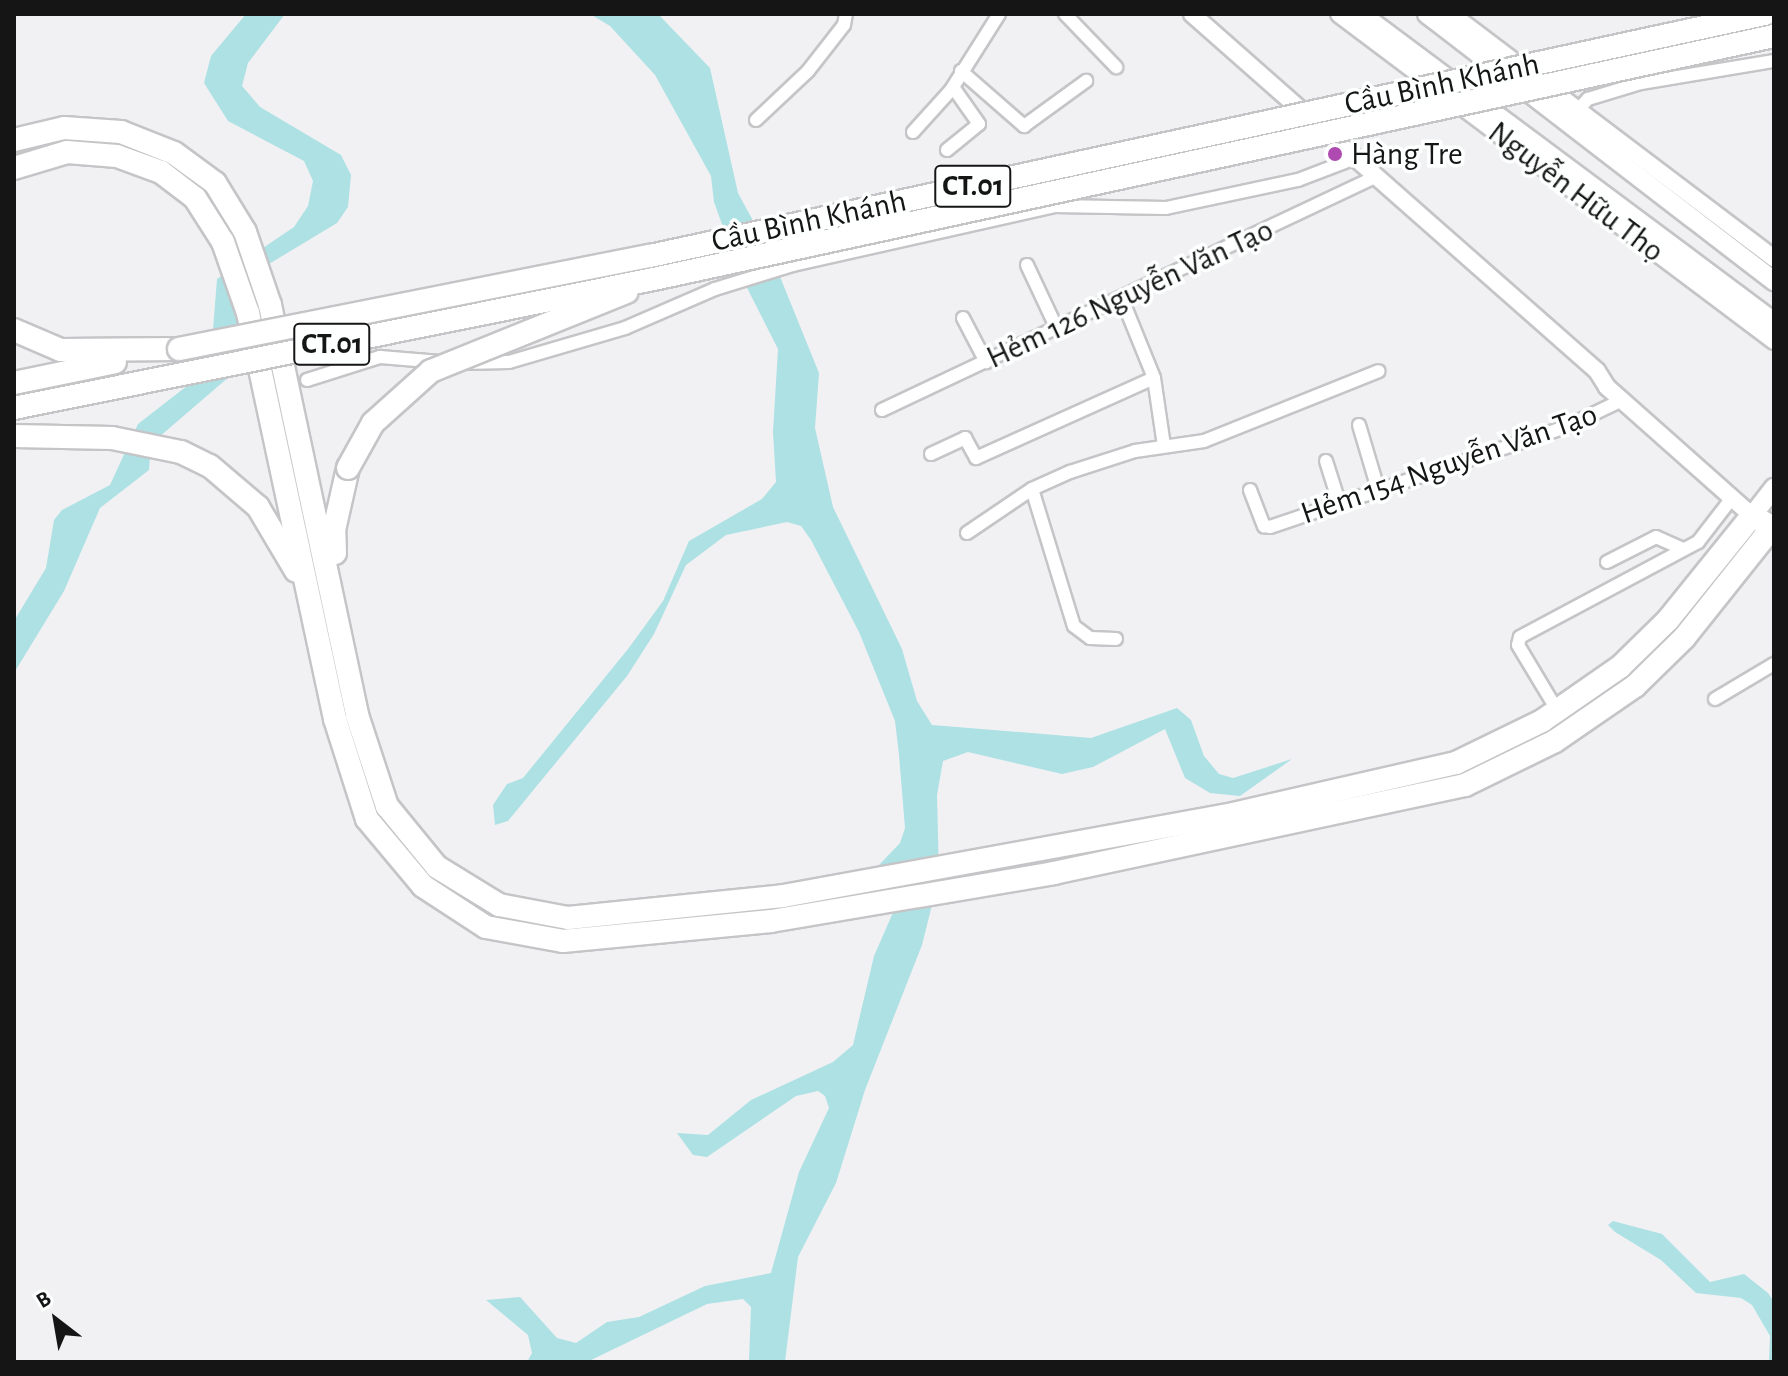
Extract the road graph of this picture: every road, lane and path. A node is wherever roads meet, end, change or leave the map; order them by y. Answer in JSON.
{"nodes":[{"id":1,"x":846,"y":14,"type":"edge"},
{"id":2,"x":999,"y":14,"type":"edge"},
{"id":3,"x":1065,"y":14,"type":"edge"},
{"id":4,"x":1192,"y":14,"type":"edge"},
{"id":5,"x":1339,"y":14,"type":"edge"},
{"id":6,"x":1361,"y":14,"type":"edge"},
{"id":7,"x":1427,"y":14,"type":"edge"},
{"id":8,"x":1451,"y":14,"type":"edge"},
{"id":9,"x":1765,"y":14,"type":"edge"},
{"id":10,"x":1774,"y":36,"type":"edge"},
{"id":11,"x":1774,"y":61,"type":"edge"},
{"id":12,"x":1116,"y":67,"type":"dead end"},
{"id":13,"x":961,"y":71,"type":"junction"},
{"id":14,"x":1086,"y":81,"type":"dead end"},
{"id":15,"x":953,"y":87,"type":"junction"},
{"id":16,"x":1578,"y":110,"type":"junction"},
{"id":17,"x":756,"y":120,"type":"dead end"},
{"id":18,"x":913,"y":132,"type":"dead end"},
{"id":19,"x":14,"y":140,"type":"edge"},
{"id":20,"x":947,"y":150,"type":"dead end"},
{"id":21,"x":1353,"y":159,"type":"junction"},
{"id":22,"x":14,"y":168,"type":"edge"},
{"id":23,"x":1377,"y":176,"type":"junction"},
{"id":24,"x":1774,"y":258,"type":"edge"},
{"id":25,"x":1027,"y":265,"type":"dead end"},
{"id":26,"x":649,"y":280,"type":"junction"},
{"id":27,"x":1774,"y":281,"type":"edge"},
{"id":28,"x":1122,"y":299,"type":"junction"},
{"id":29,"x":963,"y":318,"type":"dead end"},
{"id":30,"x":1774,"y":322,"type":"edge"},
{"id":31,"x":1057,"y":329,"type":"junction"},
{"id":32,"x":14,"y":330,"type":"edge"},
{"id":33,"x":1774,"y":341,"type":"edge"},
{"id":34,"x":179,"y":349,"type":"junction"},
{"id":35,"x":986,"y":362,"type":"junction"},
{"id":36,"x":1379,"y":371,"type":"dead end"},
{"id":37,"x":1597,"y":371,"type":"junction"},
{"id":38,"x":1154,"y":378,"type":"junction"},
{"id":39,"x":307,"y":380,"type":"dead end"},
{"id":40,"x":14,"y":383,"type":"edge"},
{"id":41,"x":1622,"y":400,"type":"junction"},
{"id":42,"x":14,"y":408,"type":"edge"},
{"id":43,"x":882,"y":410,"type":"dead end"},
{"id":44,"x":1359,"y":425,"type":"dead end"},
{"id":45,"x":14,"y":436,"type":"edge"},
{"id":46,"x":1164,"y":446,"type":"junction"},
{"id":47,"x":931,"y":454,"type":"dead end"},
{"id":48,"x":1326,"y":461,"type":"dead end"},
{"id":49,"x":1774,"y":488,"type":"edge"},
{"id":50,"x":1032,"y":489,"type":"junction"},
{"id":51,"x":1378,"y":489,"type":"junction"},
{"id":52,"x":1250,"y":490,"type":"dead end"},
{"id":53,"x":1732,"y":498,"type":"junction"},
{"id":54,"x":1339,"y":502,"type":"junction"},
{"id":55,"x":1769,"y":524,"type":"edge"},
{"id":56,"x":967,"y":533,"type":"dead end"},
{"id":57,"x":1681,"y":548,"type":"junction"},
{"id":58,"x":1607,"y":562,"type":"dead end"},
{"id":59,"x":336,"y":610,"type":"junction"},
{"id":60,"x":318,"y":636,"type":"junction"},
{"id":61,"x":1116,"y":639,"type":"dead end"},
{"id":62,"x":1774,"y":664,"type":"edge"},
{"id":63,"x":1715,"y":699,"type":"dead end"},
{"id":64,"x":1551,"y":700,"type":"dead end"},
{"id":65,"x":786,"y":906,"type":"junction"}],
"edges":[{"from":1,"to":17,"type":"street"},
{"from":2,"to":13,"type":"street"},
{"from":3,"to":12,"type":"street"},
{"from":4,"to":21,"type":"main road"},
{"from":5,"to":33,"type":"main road","name":"Nguyễn Hữu Thọ"},
{"from":6,"to":30,"type":"main road","name":"Nguyễn Hữu Thọ"},
{"from":7,"to":27,"type":"main road","name":"Nguyễn Hữu Thọ"},
{"from":8,"to":16,"type":"main road","name":"Nguyễn Hữu Thọ"},
{"from":9,"to":34,"type":"highway","name":"Cầu Bình Khánh","number":"CT.01","bridge":true},
{"from":10,"to":26,"type":"highway","name":"Cầu Bình Khánh","number":"CT.01","bridge":true},
{"from":11,"to":16,"type":"street"},
{"from":13,"to":14,"type":"street"},
{"from":13,"to":15,"type":"street"},
{"from":15,"to":18,"type":"street"},
{"from":15,"to":20,"type":"street"},
{"from":16,"to":24,"type":"main road","name":"Nguyễn Hữu Thọ"},
{"from":19,"to":59,"type":"highway"},
{"from":21,"to":23,"type":"main road"},
{"from":21,"to":39,"type":"street"},
{"from":22,"to":60,"type":"highway"},
{"from":23,"to":28,"type":"street","name":"Hẻm 126 Nguyễn Văn Tạo"},
{"from":23,"to":37,"type":"main road"},
{"from":25,"to":31,"type":"street"},
{"from":26,"to":42,"type":"highway","number":"CT.01","bridge":true},
{"from":26,"to":59,"type":"highway","bridge":true},
{"from":28,"to":31,"type":"street","name":"Hẻm 126 Nguyễn Văn Tạo"},
{"from":28,"to":38,"type":"street"},
{"from":29,"to":35,"type":"street"},
{"from":31,"to":35,"type":"street","name":"Hẻm 126 Nguyễn Văn Tạo"},
{"from":32,"to":34,"type":"highway"},
{"from":34,"to":40,"type":"highway","number":"CT.01"},
{"from":35,"to":43,"type":"street","name":"Hẻm 126 Nguyễn Văn Tạo"},
{"from":36,"to":46,"type":"street"},
{"from":37,"to":41,"type":"main road"},
{"from":37,"to":55,"type":"main road"},
{"from":38,"to":46,"type":"street"},
{"from":38,"to":47,"type":"street"},
{"from":41,"to":51,"type":"street","name":"Hẻm 154 Nguyễn Văn Tạo"},
{"from":41,"to":53,"type":"main road"},
{"from":44,"to":51,"type":"street"},
{"from":45,"to":60,"type":"highway"},
{"from":46,"to":50,"type":"street"},
{"from":48,"to":54,"type":"street"},
{"from":49,"to":55,"type":"main road"},
{"from":50,"to":56,"type":"street"},
{"from":50,"to":61,"type":"street"},
{"from":51,"to":54,"type":"street","name":"Hẻm 154 Nguyễn Văn Tạo"},
{"from":52,"to":54,"type":"street","name":"Hẻm 154 Nguyễn Văn Tạo"},
{"from":53,"to":55,"type":"main road"},
{"from":53,"to":57,"type":"street"},
{"from":55,"to":65,"type":"highway"},
{"from":55,"to":65,"type":"highway"},
{"from":57,"to":58,"type":"street"},
{"from":57,"to":64,"type":"street"},
{"from":59,"to":65,"type":"highway"},
{"from":60,"to":65,"type":"highway"},
{"from":62,"to":63,"type":"street"}]}
